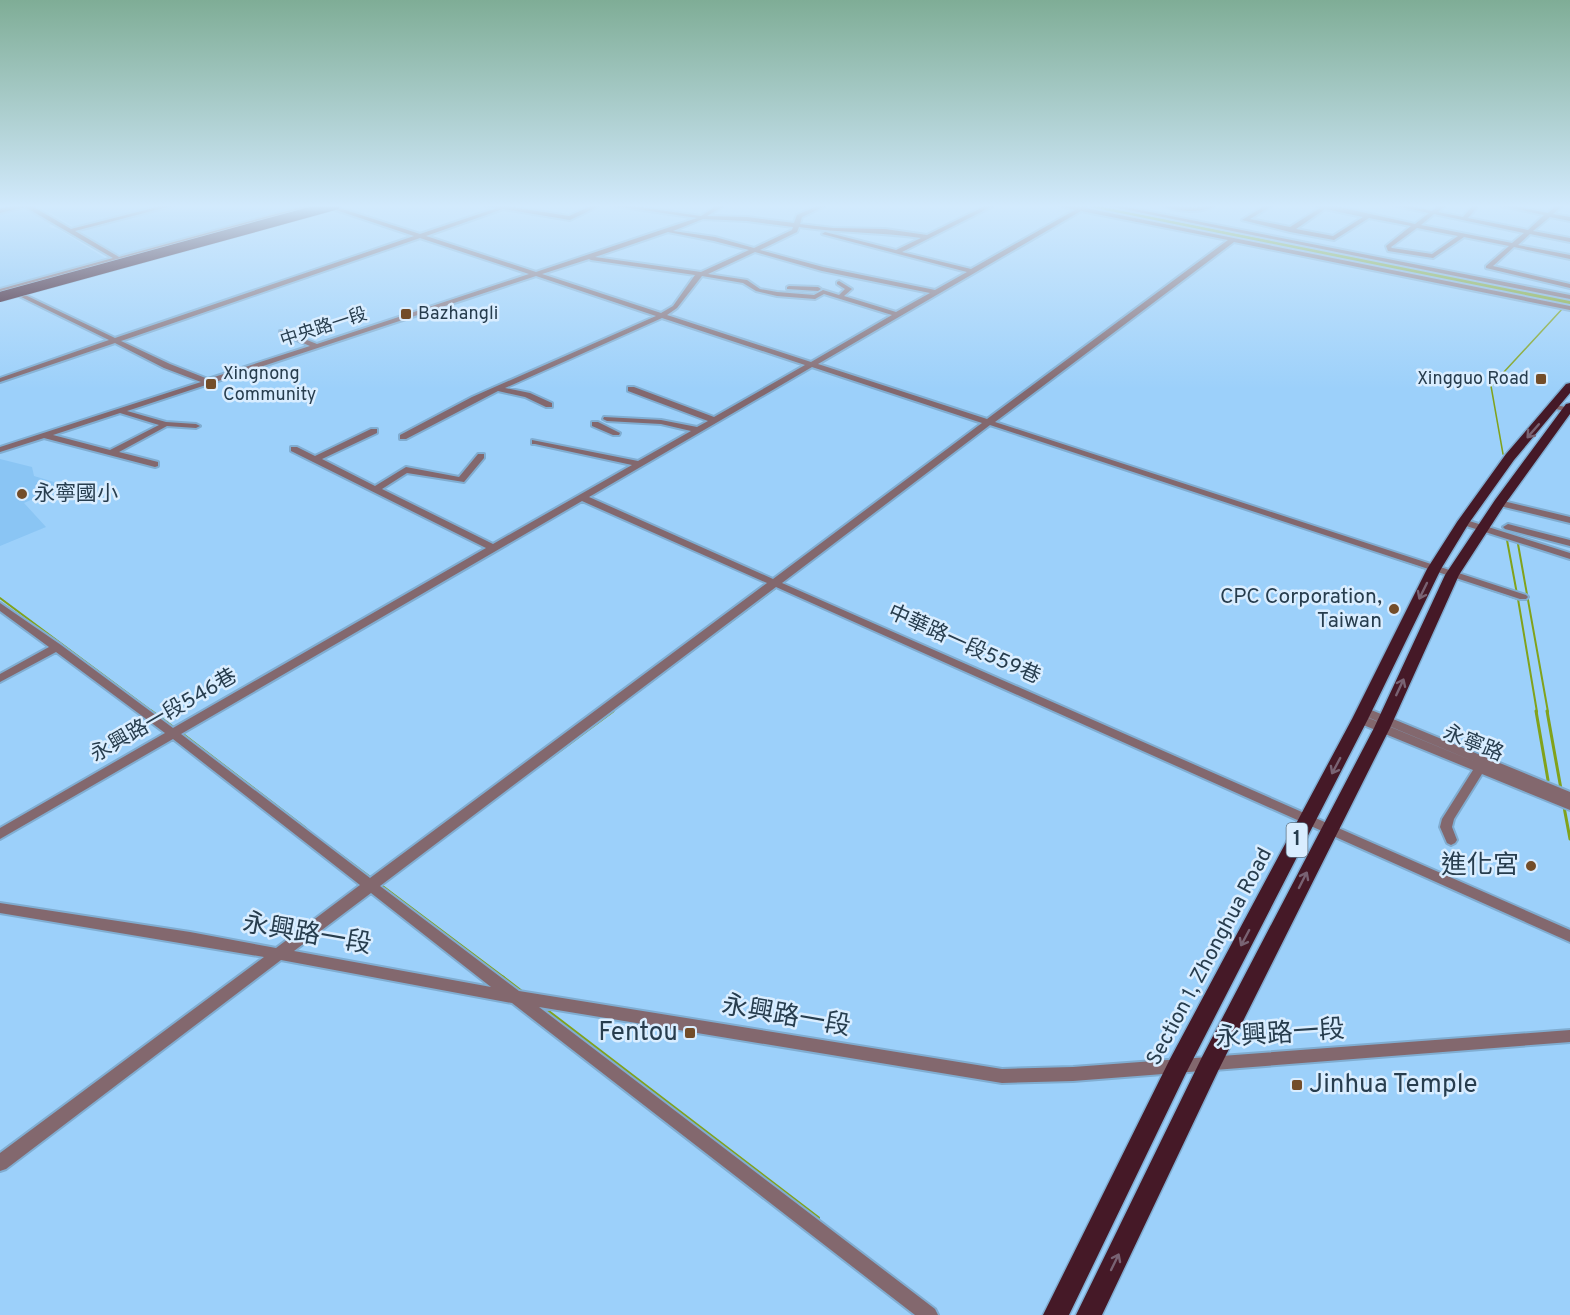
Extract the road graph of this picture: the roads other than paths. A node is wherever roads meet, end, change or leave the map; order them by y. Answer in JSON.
{"nodes":[{"id":1,"x":91,"y":266,"type":"edge"},
{"id":2,"x":106,"y":266,"type":"edge"},
{"id":3,"x":118,"y":266,"type":"edge"},
{"id":4,"x":332,"y":266,"type":"edge"},
{"id":5,"x":513,"y":266,"type":"edge"},
{"id":6,"x":560,"y":266,"type":"edge"},
{"id":7,"x":642,"y":266,"type":"edge"},
{"id":8,"x":719,"y":266,"type":"edge"},
{"id":9,"x":813,"y":266,"type":"edge"},
{"id":10,"x":953,"y":266,"type":"edge"},
{"id":11,"x":979,"y":266,"type":"edge"},
{"id":12,"x":1197,"y":266,"type":"edge"},
{"id":13,"x":1363,"y":266,"type":"edge"},
{"id":14,"x":1419,"y":266,"type":"edge"},
{"id":15,"x":1489,"y":266,"type":"edge"},
{"id":16,"x":971,"y":271,"type":"junction"},
{"id":17,"x":537,"y":274,"type":"junction"},
{"id":18,"x":698,"y":276,"type":"junction"},
{"id":19,"x":839,"y":283,"type":"dead end"},
{"id":20,"x":1570,"y":286,"type":"edge"},
{"id":21,"x":818,"y":289,"type":"dead end"},
{"id":22,"x":768,"y":292,"type":"junction"},
{"id":23,"x":933,"y":292,"type":"junction"},
{"id":24,"x":19,"y":294,"type":"junction"},
{"id":25,"x":0,"y":295,"type":"edge"},
{"id":26,"x":1569,"y":296,"type":"edge"},
{"id":27,"x":840,"y":297,"type":"junction"},
{"id":28,"x":1570,"y":308,"type":"edge"},
{"id":29,"x":898,"y":315,"type":"junction"},
{"id":30,"x":661,"y":316,"type":"junction"},
{"id":31,"x":282,"y":332,"type":"dead end"},
{"id":32,"x":114,"y":341,"type":"junction"},
{"id":33,"x":317,"y":346,"type":"junction"},
{"id":34,"x":812,"y":365,"type":"junction"},
{"id":35,"x":0,"y":380,"type":"edge"},
{"id":36,"x":209,"y":382,"type":"junction"},
{"id":37,"x":1570,"y":386,"type":"edge"},
{"id":38,"x":498,"y":389,"type":"junction"},
{"id":39,"x":631,"y":389,"type":"dead end"},
{"id":40,"x":549,"y":405,"type":"dead end"},
{"id":41,"x":1565,"y":408,"type":"edge"},
{"id":42,"x":120,"y":411,"type":"junction"},
{"id":43,"x":607,"y":419,"type":"dead end"},
{"id":44,"x":716,"y":421,"type":"junction"},
{"id":45,"x":166,"y":423,"type":"junction"},
{"id":46,"x":990,"y":423,"type":"junction"},
{"id":47,"x":595,"y":424,"type":"dead end"},
{"id":48,"x":196,"y":426,"type":"dead end"},
{"id":49,"x":699,"y":430,"type":"junction"},
{"id":50,"x":374,"y":431,"type":"dead end"},
{"id":51,"x":616,"y":433,"type":"dead end"},
{"id":52,"x":46,"y":436,"type":"junction"},
{"id":53,"x":403,"y":437,"type":"dead end"},
{"id":54,"x":535,"y":442,"type":"dead end"},
{"id":55,"x":294,"y":449,"type":"dead end"},
{"id":56,"x":0,"y":450,"type":"edge"},
{"id":57,"x":113,"y":452,"type":"junction"},
{"id":58,"x":481,"y":456,"type":"dead end"},
{"id":59,"x":315,"y":459,"type":"junction"},
{"id":60,"x":155,"y":464,"type":"dead end"},
{"id":61,"x":641,"y":464,"type":"junction"},
{"id":62,"x":375,"y":490,"type":"junction"},
{"id":63,"x":583,"y":498,"type":"junction"},
{"id":64,"x":1499,"y":503,"type":"junction"},
{"id":65,"x":1570,"y":520,"type":"edge"},
{"id":66,"x":1463,"y":522,"type":"junction"},
{"id":67,"x":1483,"y":527,"type":"junction"},
{"id":68,"x":1508,"y":527,"type":"dead end"},
{"id":69,"x":1570,"y":543,"type":"edge"},
{"id":70,"x":493,"y":549,"type":"junction"},
{"id":71,"x":1570,"y":556,"type":"edge"},
{"id":72,"x":1443,"y":572,"type":"junction"},
{"id":73,"x":776,"y":583,"type":"junction"},
{"id":74,"x":1523,"y":597,"type":"dead end"},
{"id":75,"x":0,"y":606,"type":"edge"},
{"id":76,"x":57,"y":647,"type":"junction"},
{"id":77,"x":0,"y":679,"type":"edge"},
{"id":78,"x":1362,"y":715,"type":"junction"},
{"id":79,"x":1384,"y":724,"type":"junction"},
{"id":80,"x":173,"y":734,"type":"junction"},
{"id":81,"x":1480,"y":768,"type":"junction"},
{"id":82,"x":1570,"y":797,"type":"edge"},
{"id":83,"x":1570,"y":806,"type":"edge"},
{"id":84,"x":1306,"y":821,"type":"junction"},
{"id":85,"x":1328,"y":830,"type":"junction"},
{"id":86,"x":0,"y":834,"type":"edge"},
{"id":87,"x":1451,"y":840,"type":"dead end"},
{"id":88,"x":372,"y":886,"type":"junction"},
{"id":89,"x":0,"y":908,"type":"edge"},
{"id":90,"x":1570,"y":936,"type":"edge"},
{"id":91,"x":278,"y":956,"type":"junction"},
{"id":92,"x":515,"y":997,"type":"junction"},
{"id":93,"x":1570,"y":1036,"type":"edge"},
{"id":94,"x":1210,"y":1064,"type":"junction"},
{"id":95,"x":1178,"y":1066,"type":"junction"},
{"id":96,"x":0,"y":1163,"type":"edge"},
{"id":97,"x":929,"y":1315,"type":"edge"},
{"id":98,"x":1056,"y":1315,"type":"edge"},
{"id":99,"x":1089,"y":1315,"type":"edge"}],
"edges":[{"from":1,"to":25,"type":"street"},
{"from":2,"to":25,"type":"highway","bridge":true},
{"from":3,"to":24,"type":"street"},
{"from":4,"to":32,"type":"street"},
{"from":5,"to":17,"type":"street"},
{"from":6,"to":17,"type":"street","name":"中央路一段"},
{"from":7,"to":18,"type":"street"},
{"from":8,"to":18,"type":"street"},
{"from":9,"to":23,"type":"street"},
{"from":10,"to":16,"type":"street"},
{"from":11,"to":16,"type":"street","name":"永興路一段546巷"},
{"from":12,"to":46,"type":"street"},
{"from":13,"to":28,"type":"street"},
{"from":14,"to":26,"type":"street"},
{"from":15,"to":20,"type":"street"},
{"from":16,"to":23,"type":"street","name":"永興路一段546巷"},
{"from":17,"to":30,"type":"street"},
{"from":17,"to":33,"type":"street","name":"中央路一段"},
{"from":18,"to":22,"type":"street"},
{"from":18,"to":30,"type":"street"},
{"from":19,"to":27,"type":"street"},
{"from":21,"to":22,"type":"street"},
{"from":22,"to":27,"type":"street"},
{"from":23,"to":29,"type":"street","name":"永興路一段546巷"},
{"from":24,"to":25,"type":"street"},
{"from":24,"to":32,"type":"street"},
{"from":27,"to":29,"type":"street"},
{"from":29,"to":34,"type":"street","name":"永興路一段546巷"},
{"from":30,"to":34,"type":"street"},
{"from":30,"to":38,"type":"street"},
{"from":31,"to":33,"type":"street"},
{"from":32,"to":35,"type":"street"},
{"from":32,"to":36,"type":"street"},
{"from":33,"to":36,"type":"street","name":"中央路一段"},
{"from":34,"to":44,"type":"street","name":"永興路一段546巷"},
{"from":34,"to":46,"type":"street"},
{"from":36,"to":42,"type":"street","name":"中央路一段"},
{"from":37,"to":41,"type":"main road","name":"Section 1, Zhonghua Road","number":"1"},
{"from":38,"to":40,"type":"street"},
{"from":38,"to":53,"type":"street"},
{"from":39,"to":44,"type":"street"},
{"from":41,"to":64,"type":"main road","name":"Section 1, Zhonghua Road","number":"1"},
{"from":41,"to":66,"type":"main road","name":"Section 1, Zhonghua Road","number":"1","one_way":true},
{"from":42,"to":45,"type":"street"},
{"from":42,"to":52,"type":"street","name":"中央路一段"},
{"from":43,"to":49,"type":"street"},
{"from":44,"to":49,"type":"street","name":"永興路一段546巷"},
{"from":45,"to":48,"type":"street"},
{"from":45,"to":57,"type":"street"},
{"from":46,"to":72,"type":"street"},
{"from":46,"to":73,"type":"street"},
{"from":47,"to":51,"type":"street"},
{"from":49,"to":61,"type":"street","name":"永興路一段546巷"},
{"from":50,"to":59,"type":"street"},
{"from":52,"to":56,"type":"street","name":"中央路一段"},
{"from":52,"to":57,"type":"street"},
{"from":54,"to":61,"type":"street"},
{"from":55,"to":59,"type":"street"},
{"from":57,"to":60,"type":"street"},
{"from":58,"to":62,"type":"street"},
{"from":59,"to":62,"type":"street"},
{"from":61,"to":63,"type":"street","name":"永興路一段546巷"},
{"from":62,"to":70,"type":"street"},
{"from":63,"to":70,"type":"street","name":"永興路一段546巷"},
{"from":63,"to":73,"type":"street","name":"中華路一段559巷"},
{"from":64,"to":65,"type":"street"},
{"from":64,"to":67,"type":"main road","name":"Section 1, Zhonghua Road","number":"1"},
{"from":66,"to":67,"type":"street"},
{"from":66,"to":72,"type":"main road","name":"Section 1, Zhonghua Road","number":"1"},
{"from":67,"to":71,"type":"street"},
{"from":67,"to":72,"type":"main road","name":"Section 1, Zhonghua Road","number":"1"},
{"from":68,"to":69,"type":"street"},
{"from":70,"to":80,"type":"street","name":"永興路一段546巷"},
{"from":72,"to":74,"type":"street"},
{"from":72,"to":78,"type":"main road","name":"Section 1, Zhonghua Road","number":"1","one_way":true},
{"from":79,"to":72,"type":"main road","name":"Section 1, Zhonghua Road","number":"1","one_way":true},
{"from":73,"to":84,"type":"street","name":"中華路一段559巷"},
{"from":73,"to":88,"type":"street"},
{"from":75,"to":76,"type":"street"},
{"from":76,"to":77,"type":"street"},
{"from":76,"to":80,"type":"street"},
{"from":78,"to":79,"type":"street","name":"永寧路"},
{"from":78,"to":84,"type":"main road","name":"Section 1, Zhonghua Road","number":"1","one_way":true},
{"from":79,"to":81,"type":"street","name":"永寧路"},
{"from":79,"to":82,"type":"street","name":"永寧路"},
{"from":79,"to":85,"type":"main road","name":"Section 1, Zhonghua Road","number":"1"},
{"from":80,"to":86,"type":"street","name":"永興路一段546巷"},
{"from":80,"to":88,"type":"street"},
{"from":81,"to":83,"type":"street","name":"永寧路"},
{"from":81,"to":87,"type":"street"},
{"from":84,"to":85,"type":"street","name":"中華路一段559巷"},
{"from":84,"to":95,"type":"main road","name":"Section 1, Zhonghua Road","number":"1","one_way":true},
{"from":85,"to":90,"type":"street","name":"中華路一段559巷"},
{"from":94,"to":85,"type":"main road","name":"Section 1, Zhonghua Road","number":"1","one_way":true},
{"from":88,"to":91,"type":"street"},
{"from":88,"to":92,"type":"street"},
{"from":89,"to":91,"type":"street","name":"永興路一段"},
{"from":91,"to":92,"type":"street","name":"永興路一段"},
{"from":91,"to":96,"type":"street"},
{"from":92,"to":95,"type":"street","name":"永興路一段"},
{"from":92,"to":97,"type":"street"},
{"from":93,"to":94,"type":"street","name":"永興路一段"},
{"from":94,"to":95,"type":"street","name":"永興路一段"},
{"from":99,"to":94,"type":"main road","name":"Section 1, Zhonghua Road","number":"1","one_way":true},
{"from":95,"to":98,"type":"main road","name":"Section 1, Zhonghua Road","number":"1"}]}
